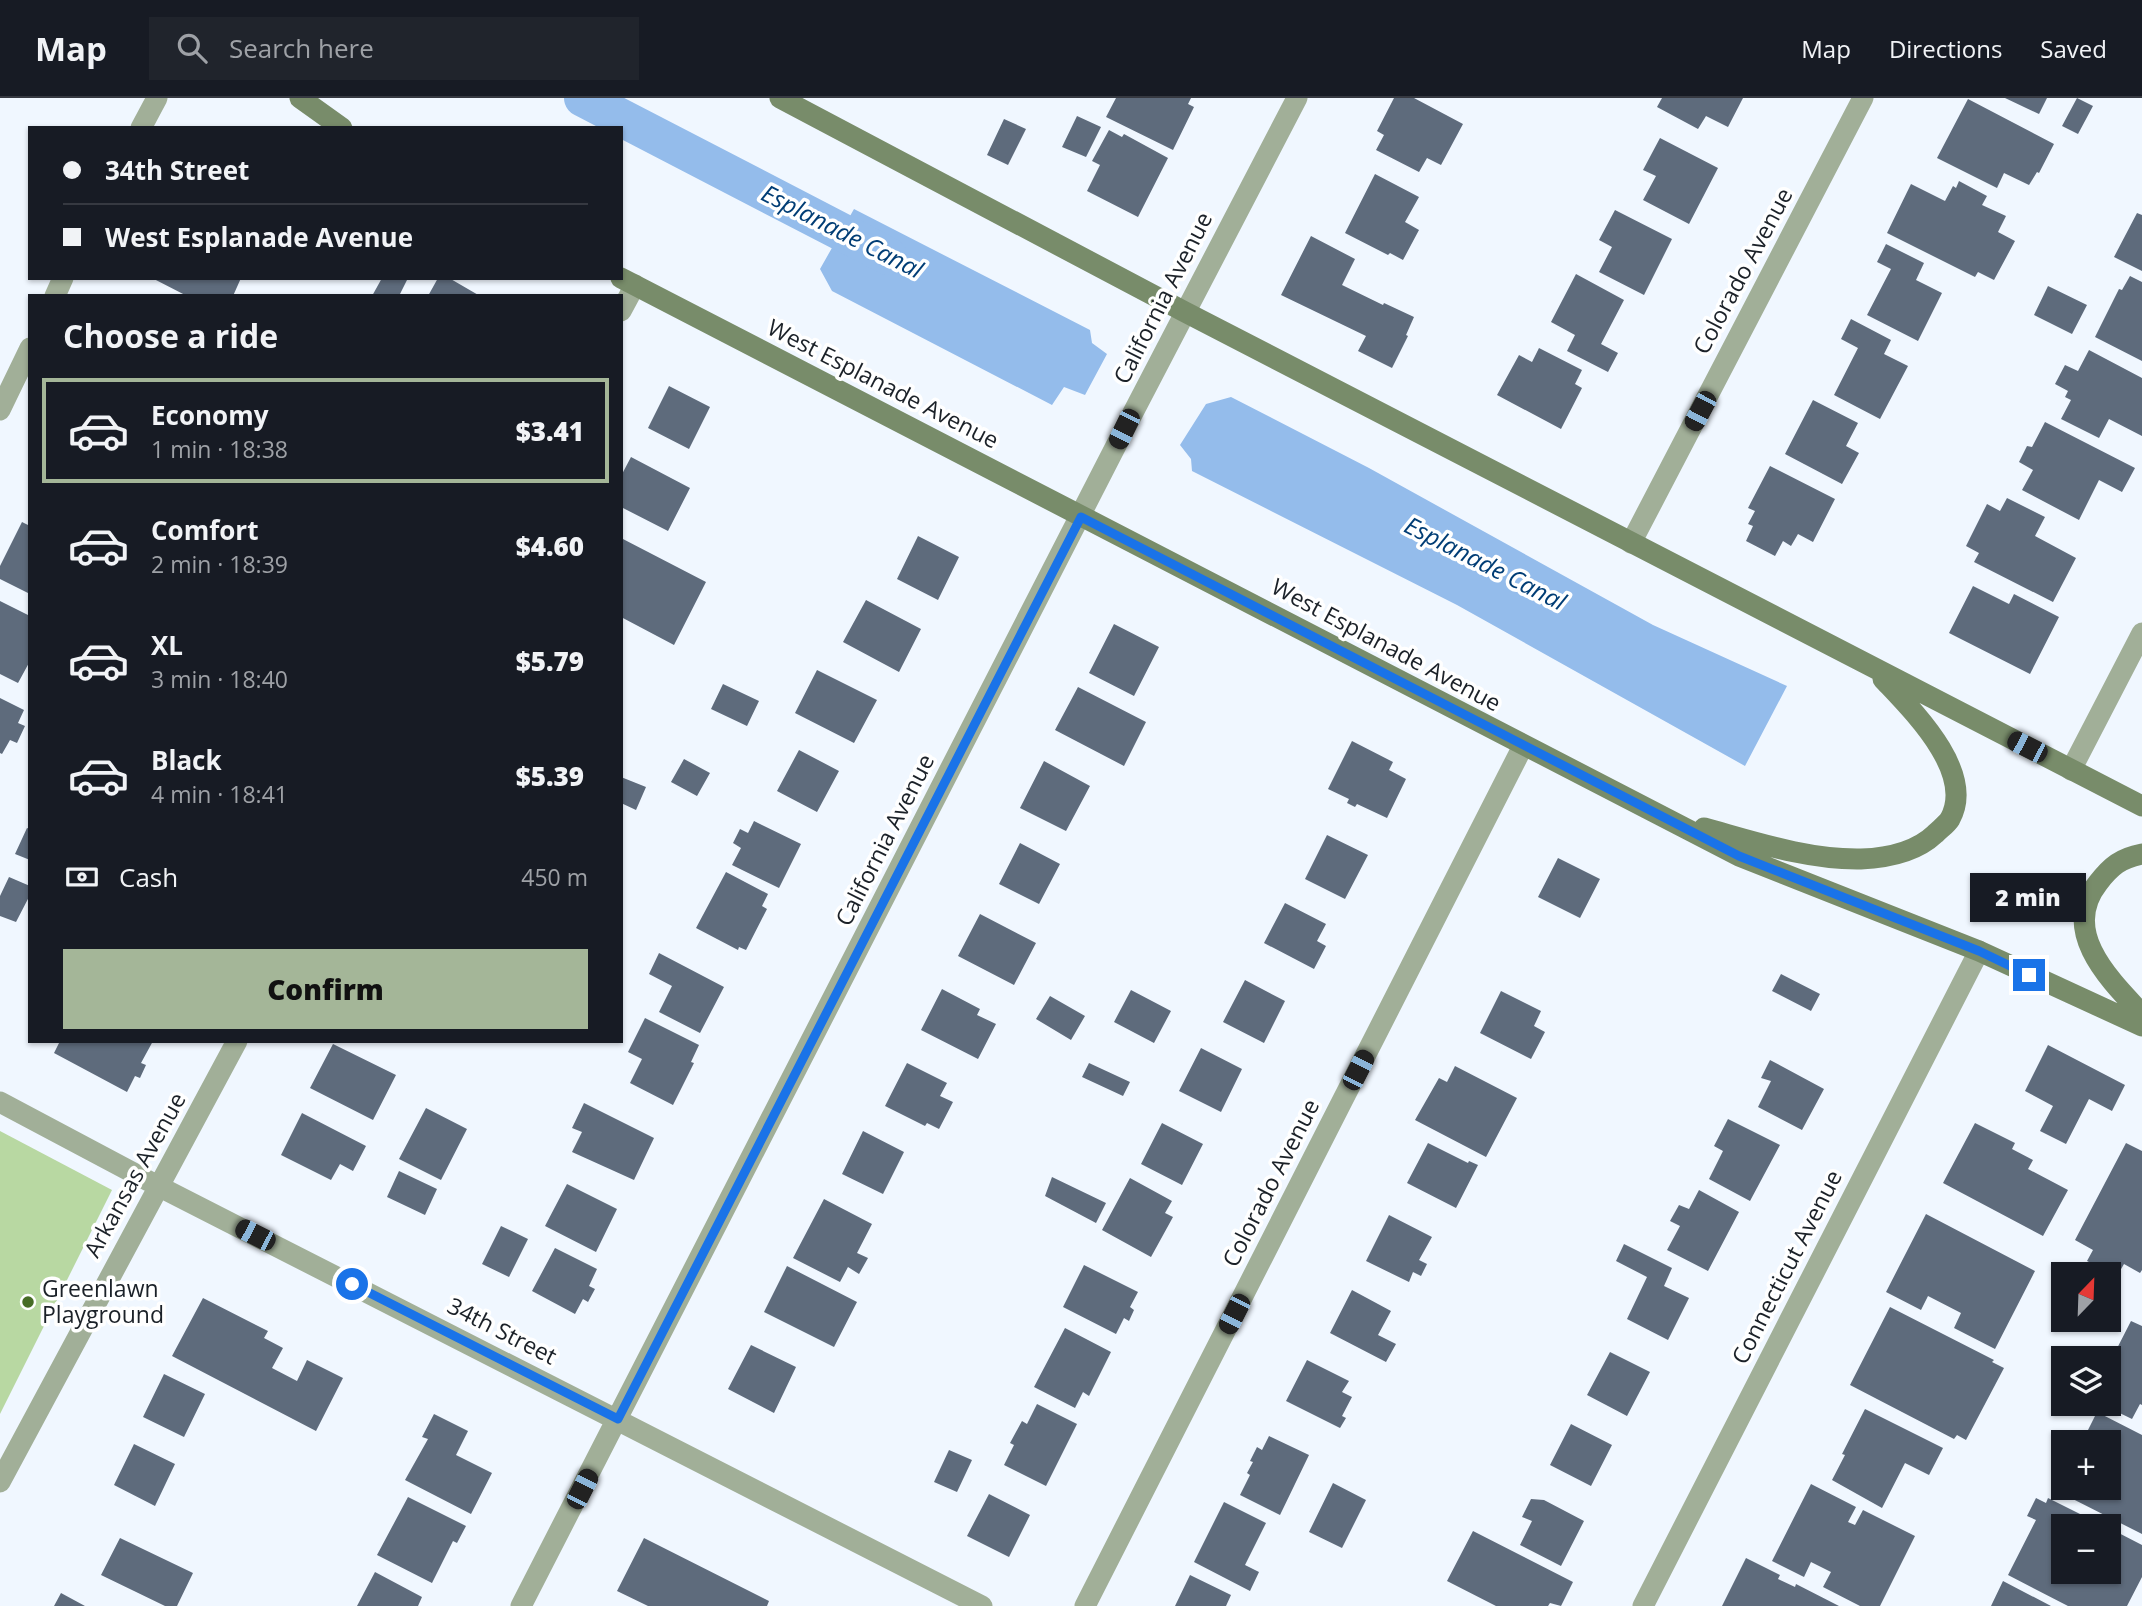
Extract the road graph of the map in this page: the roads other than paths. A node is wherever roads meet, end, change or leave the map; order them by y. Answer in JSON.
{"nodes":[{"id":1,"x":157,"y":98,"type":"edge"},
{"id":2,"x":300,"y":98,"type":"edge"},
{"id":3,"x":780,"y":98,"type":"edge"},
{"id":4,"x":1297,"y":98,"type":"edge"},
{"id":5,"x":1863,"y":98,"type":"edge"},
{"id":6,"x":142,"y":126,"type":"edge"},
{"id":7,"x":339,"y":126,"type":"edge"},
{"id":8,"x":628,"y":282,"type":"edge"},
{"id":9,"x":623,"y":303,"type":"edge"},
{"id":10,"x":1185,"y":312,"type":"junction"},
{"id":11,"x":28,"y":352,"type":"edge"},
{"id":12,"x":0,"y":410,"type":"edge"},
{"id":13,"x":1081,"y":517,"type":"junction"},
{"id":14,"x":1631,"y":543,"type":"junction"},
{"id":15,"x":2142,"y":633,"type":"edge"},
{"id":16,"x":1871,"y":667,"type":"junction"},
{"id":17,"x":1523,"y":746,"type":"junction"},
{"id":18,"x":2071,"y":770,"type":"junction"},
{"id":19,"x":2142,"y":806,"type":"edge"},
{"id":20,"x":1665,"y":818,"type":"junction"},
{"id":21,"x":2142,"y":854,"type":"edge"},
{"id":22,"x":1979,"y":951,"type":"junction"},
{"id":23,"x":2142,"y":1014,"type":"edge"},
{"id":24,"x":2142,"y":1026,"type":"edge"},
{"id":25,"x":236,"y":1043,"type":"edge"},
{"id":26,"x":0,"y":1102,"type":"edge"},
{"id":27,"x":158,"y":1186,"type":"junction"},
{"id":28,"x":618,"y":1419,"type":"junction"},
{"id":29,"x":0,"y":1482,"type":"edge"},
{"id":30,"x":521,"y":1606,"type":"edge"},
{"id":31,"x":982,"y":1606,"type":"edge"},
{"id":32,"x":1084,"y":1606,"type":"edge"},
{"id":33,"x":1643,"y":1606,"type":"edge"}],
"edges":[{"from":1,"to":6,"type":"street"},
{"from":2,"to":7,"type":"main road"},
{"from":3,"to":10,"type":"main road"},
{"from":4,"to":10,"type":"street","name":"California Avenue"},
{"from":5,"to":14,"type":"street","name":"Colorado Avenue"},
{"from":8,"to":9,"type":"street"},
{"from":8,"to":13,"type":"main road","name":"West Esplanade Avenue"},
{"from":10,"to":13,"type":"street","name":"California Avenue"},
{"from":10,"to":14,"type":"main road"},
{"from":11,"to":12,"type":"street"},
{"from":13,"to":17,"type":"main road","name":"West Esplanade Avenue"},
{"from":13,"to":28,"type":"street","name":"California Avenue"},
{"from":14,"to":16,"type":"main road"},
{"from":15,"to":18,"type":"street"},
{"from":16,"to":18,"type":"main road"},
{"from":16,"to":20,"type":"main road"},
{"from":17,"to":20,"type":"main road","name":"West Esplanade Avenue"},
{"from":17,"to":32,"type":"street","name":"Colorado Avenue"},
{"from":18,"to":19,"type":"main road"},
{"from":20,"to":22,"type":"main road","name":"West Esplanade Avenue"},
{"from":21,"to":23,"type":"main road"},
{"from":22,"to":24,"type":"main road","name":"West Esplanade Avenue"},
{"from":22,"to":33,"type":"street","name":"Connecticut Avenue"},
{"from":25,"to":27,"type":"street","name":"Arkansas Avenue"},
{"from":26,"to":27,"type":"street","name":"34th Street"},
{"from":27,"to":28,"type":"street","name":"34th Street"},
{"from":27,"to":29,"type":"street","name":"Arkansas Avenue"},
{"from":28,"to":30,"type":"street","name":"California Avenue"},
{"from":28,"to":31,"type":"street","name":"34th Street"}]}
